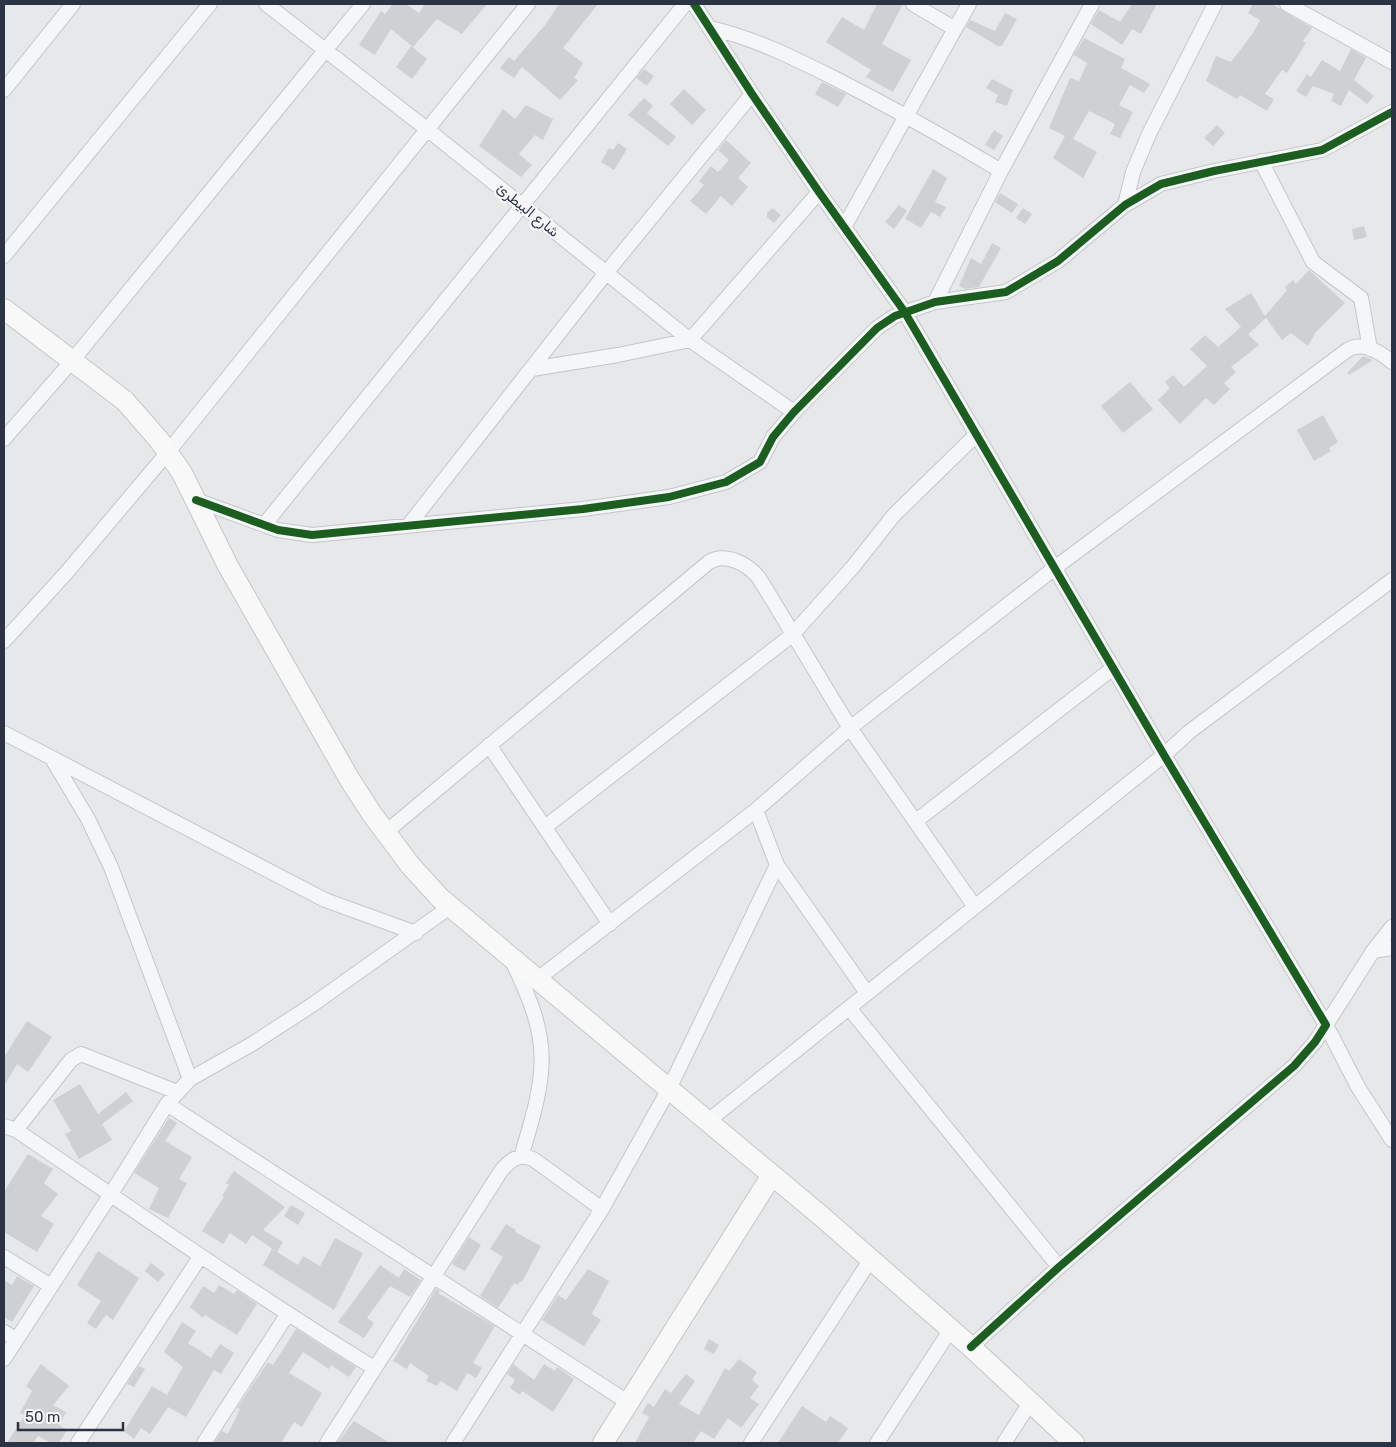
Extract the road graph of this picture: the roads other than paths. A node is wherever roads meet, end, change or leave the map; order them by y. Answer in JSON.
{"nodes":[{"id":1,"x":73,"y":4,"type":"edge"},
{"id":2,"x":210,"y":4,"type":"edge"},
{"id":3,"x":266,"y":4,"type":"edge"},
{"id":4,"x":363,"y":4,"type":"edge"},
{"id":5,"x":528,"y":4,"type":"edge"},
{"id":6,"x":685,"y":4,"type":"edge"},
{"id":7,"x":694,"y":4,"type":"edge"},
{"id":8,"x":913,"y":4,"type":"edge"},
{"id":9,"x":969,"y":4,"type":"edge"},
{"id":10,"x":1092,"y":4,"type":"edge"},
{"id":11,"x":1215,"y":4,"type":"edge"},
{"id":12,"x":1287,"y":4,"type":"edge"},
{"id":13,"x":710,"y":28,"type":"junction"},
{"id":14,"x":955,"y":29,"type":"junction"},
{"id":15,"x":325,"y":49,"type":"junction"},
{"id":16,"x":1392,"y":62,"type":"edge"},
{"id":17,"x":4,"y":90,"type":"edge"},
{"id":18,"x":752,"y":94,"type":"junction"},
{"id":19,"x":1392,"y":112,"type":"edge"},
{"id":20,"x":908,"y":116,"type":"junction"},
{"id":21,"x":428,"y":130,"type":"junction"},
{"id":22,"x":1261,"y":161,"type":"junction"},
{"id":23,"x":1001,"y":171,"type":"junction"},
{"id":24,"x":819,"y":192,"type":"junction"},
{"id":25,"x":1125,"y":205,"type":"junction"},
{"id":26,"x":523,"y":206,"type":"junction"},
{"id":27,"x":844,"y":227,"type":"junction"},
{"id":28,"x":4,"y":256,"type":"edge"},
{"id":29,"x":606,"y":273,"type":"junction"},
{"id":30,"x":935,"y":302,"type":"junction"},
{"id":31,"x":4,"y":309,"type":"edge"},
{"id":32,"x":904,"y":311,"type":"junction"},
{"id":33,"x":690,"y":340,"type":"junction"},
{"id":34,"x":1370,"y":349,"type":"junction"},
{"id":35,"x":72,"y":361,"type":"junction"},
{"id":36,"x":1392,"y":362,"type":"edge"},
{"id":37,"x":532,"y":369,"type":"junction"},
{"id":38,"x":794,"y":412,"type":"junction"},
{"id":39,"x":978,"y":434,"type":"junction"},
{"id":40,"x":4,"y":439,"type":"edge"},
{"id":41,"x":168,"y":452,"type":"junction"},
{"id":42,"x":196,"y":500,"type":"junction"},
{"id":43,"x":264,"y":525,"type":"junction"},
{"id":44,"x":408,"y":526,"type":"junction"},
{"id":45,"x":1056,"y":567,"type":"junction"},
{"id":46,"x":1392,"y":580,"type":"edge"},
{"id":47,"x":792,"y":635,"type":"junction"},
{"id":48,"x":4,"y":641,"type":"edge"},
{"id":49,"x":1113,"y":668,"type":"junction"},
{"id":50,"x":850,"y":728,"type":"junction"},
{"id":51,"x":4,"y":733,"type":"edge"},
{"id":52,"x":490,"y":745,"type":"junction"},
{"id":53,"x":1164,"y":755,"type":"junction"},
{"id":54,"x":54,"y":761,"type":"junction"},
{"id":55,"x":756,"y":810,"type":"junction"},
{"id":56,"x":916,"y":821,"type":"junction"},
{"id":57,"x":545,"y":827,"type":"junction"},
{"id":58,"x":386,"y":832,"type":"junction"},
{"id":59,"x":777,"y":865,"type":"junction"},
{"id":60,"x":450,"y":907,"type":"junction"},
{"id":61,"x":975,"y":907,"type":"junction"},
{"id":62,"x":610,"y":924,"type":"junction"},
{"id":63,"x":1392,"y":927,"type":"edge"},
{"id":64,"x":416,"y":933,"type":"junction"},
{"id":65,"x":1392,"y":948,"type":"edge"},
{"id":66,"x":1373,"y":951,"type":"junction"},
{"id":67,"x":508,"y":953,"type":"junction"},
{"id":68,"x":539,"y":978,"type":"junction"},
{"id":69,"x":867,"y":993,"type":"junction"},
{"id":70,"x":848,"y":1008,"type":"junction"},
{"id":71,"x":1326,"y":1024,"type":"junction"},
{"id":72,"x":190,"y":1079,"type":"junction"},
{"id":73,"x":669,"y":1089,"type":"junction"},
{"id":74,"x":177,"y":1092,"type":"junction"},
{"id":75,"x":166,"y":1104,"type":"junction"},
{"id":76,"x":708,"y":1121,"type":"junction"},
{"id":77,"x":10,"y":1128,"type":"edge"},
{"id":78,"x":1392,"y":1137,"type":"edge"},
{"id":79,"x":521,"y":1157,"type":"junction"},
{"id":80,"x":772,"y":1175,"type":"junction"},
{"id":81,"x":111,"y":1194,"type":"junction"},
{"id":82,"x":602,"y":1209,"type":"junction"},
{"id":83,"x":4,"y":1257,"type":"edge"},
{"id":84,"x":200,"y":1257,"type":"junction"},
{"id":85,"x":871,"y":1259,"type":"junction"},
{"id":86,"x":1058,"y":1266,"type":"junction"},
{"id":87,"x":432,"y":1276,"type":"junction"},
{"id":88,"x":51,"y":1286,"type":"junction"},
{"id":89,"x":287,"y":1315,"type":"junction"},
{"id":90,"x":951,"y":1329,"type":"junction"},
{"id":91,"x":4,"y":1332,"type":"edge"},
{"id":92,"x":522,"y":1335,"type":"junction"},
{"id":93,"x":16,"y":1339,"type":"junction"},
{"id":94,"x":971,"y":1347,"type":"junction"},
{"id":95,"x":4,"y":1359,"type":"edge"},
{"id":96,"x":374,"y":1368,"type":"junction"},
{"id":97,"x":628,"y":1403,"type":"junction"},
{"id":98,"x":1030,"y":1403,"type":"junction"},
{"id":99,"x":78,"y":1443,"type":"edge"},
{"id":100,"x":204,"y":1443,"type":"edge"},
{"id":101,"x":327,"y":1443,"type":"edge"},
{"id":102,"x":453,"y":1443,"type":"edge"},
{"id":103,"x":603,"y":1443,"type":"edge"},
{"id":104,"x":752,"y":1443,"type":"edge"},
{"id":105,"x":877,"y":1443,"type":"edge"},
{"id":106,"x":1004,"y":1443,"type":"edge"},
{"id":107,"x":1074,"y":1443,"type":"edge"}],
"edges":[{"from":1,"to":17,"type":"street"},
{"from":2,"to":28,"type":"street"},
{"from":3,"to":15,"type":"street","name":"شارع البيطرئ"},
{"from":4,"to":15,"type":"street"},
{"from":5,"to":21,"type":"street"},
{"from":6,"to":26,"type":"street"},
{"from":7,"to":13,"type":"street"},
{"from":8,"to":14,"type":"street"},
{"from":9,"to":14,"type":"street"},
{"from":10,"to":23,"type":"street"},
{"from":11,"to":25,"type":"street"},
{"from":12,"to":16,"type":"street"},
{"from":13,"to":18,"type":"street"},
{"from":13,"to":20,"type":"street"},
{"from":14,"to":20,"type":"street"},
{"from":15,"to":21,"type":"street","name":"شارع البيطرئ"},
{"from":15,"to":35,"type":"street"},
{"from":18,"to":24,"type":"street"},
{"from":18,"to":29,"type":"street"},
{"from":19,"to":22,"type":"street"},
{"from":20,"to":23,"type":"street"},
{"from":20,"to":27,"type":"street"},
{"from":21,"to":26,"type":"street","name":"شارع البيطرئ"},
{"from":21,"to":41,"type":"street"},
{"from":22,"to":25,"type":"street"},
{"from":22,"to":34,"type":"street"},
{"from":23,"to":30,"type":"street"},
{"from":24,"to":27,"type":"street"},
{"from":24,"to":33,"type":"street"},
{"from":25,"to":30,"type":"street"},
{"from":26,"to":29,"type":"street","name":"شارع البيطرئ"},
{"from":26,"to":43,"type":"street"},
{"from":27,"to":32,"type":"street"},
{"from":29,"to":33,"type":"street","name":"شارع البيطرئ"},
{"from":29,"to":37,"type":"street"},
{"from":30,"to":32,"type":"street"},
{"from":31,"to":35,"type":"main road"},
{"from":32,"to":38,"type":"street"},
{"from":32,"to":39,"type":"street"},
{"from":33,"to":37,"type":"street"},
{"from":33,"to":38,"type":"street","name":"شارع البيطرئ"},
{"from":34,"to":36,"type":"street"},
{"from":34,"to":45,"type":"street"},
{"from":35,"to":40,"type":"street"},
{"from":35,"to":41,"type":"main road"},
{"from":37,"to":44,"type":"street"},
{"from":38,"to":44,"type":"street"},
{"from":39,"to":45,"type":"street"},
{"from":39,"to":47,"type":"street"},
{"from":41,"to":42,"type":"main road"},
{"from":41,"to":48,"type":"street"},
{"from":42,"to":43,"type":"street"},
{"from":42,"to":58,"type":"main road"},
{"from":43,"to":44,"type":"street"},
{"from":45,"to":49,"type":"street"},
{"from":45,"to":50,"type":"street"},
{"from":46,"to":53,"type":"street"},
{"from":47,"to":50,"type":"street"},
{"from":47,"to":52,"type":"street"},
{"from":47,"to":57,"type":"street"},
{"from":49,"to":53,"type":"street"},
{"from":49,"to":56,"type":"street"},
{"from":50,"to":55,"type":"street"},
{"from":50,"to":56,"type":"street"},
{"from":51,"to":54,"type":"street"},
{"from":52,"to":57,"type":"street"},
{"from":52,"to":58,"type":"street"},
{"from":53,"to":61,"type":"street"},
{"from":53,"to":71,"type":"street"},
{"from":54,"to":64,"type":"street"},
{"from":54,"to":72,"type":"street"},
{"from":55,"to":59,"type":"street"},
{"from":55,"to":62,"type":"street"},
{"from":56,"to":61,"type":"street"},
{"from":57,"to":62,"type":"street"},
{"from":58,"to":60,"type":"main road"},
{"from":59,"to":69,"type":"street"},
{"from":59,"to":73,"type":"street"},
{"from":60,"to":64,"type":"street"},
{"from":60,"to":67,"type":"main road"},
{"from":61,"to":69,"type":"street"},
{"from":62,"to":68,"type":"street"},
{"from":63,"to":66,"type":"street"},
{"from":64,"to":72,"type":"street"},
{"from":65,"to":66,"type":"street"},
{"from":66,"to":71,"type":"street"},
{"from":67,"to":68,"type":"main road"},
{"from":67,"to":79,"type":"street"},
{"from":68,"to":73,"type":"main road"},
{"from":69,"to":70,"type":"street"},
{"from":70,"to":76,"type":"street"},
{"from":70,"to":86,"type":"street"},
{"from":71,"to":78,"type":"street"},
{"from":71,"to":86,"type":"street"},
{"from":72,"to":74,"type":"street"},
{"from":73,"to":76,"type":"main road"},
{"from":73,"to":82,"type":"street"},
{"from":74,"to":75,"type":"street"},
{"from":74,"to":77,"type":"street"},
{"from":75,"to":81,"type":"street"},
{"from":75,"to":87,"type":"street"},
{"from":76,"to":80,"type":"main road"},
{"from":77,"to":81,"type":"street"},
{"from":79,"to":82,"type":"street"},
{"from":79,"to":87,"type":"street"},
{"from":80,"to":85,"type":"main road"},
{"from":80,"to":97,"type":"main road"},
{"from":81,"to":84,"type":"street"},
{"from":81,"to":88,"type":"street"},
{"from":82,"to":92,"type":"street"},
{"from":83,"to":88,"type":"street"},
{"from":84,"to":89,"type":"street"},
{"from":84,"to":99,"type":"street"},
{"from":85,"to":90,"type":"main road"},
{"from":85,"to":104,"type":"street"},
{"from":86,"to":94,"type":"street"},
{"from":87,"to":92,"type":"street"},
{"from":87,"to":96,"type":"street"},
{"from":88,"to":93,"type":"street"},
{"from":89,"to":96,"type":"street"},
{"from":89,"to":100,"type":"street"},
{"from":90,"to":94,"type":"main road"},
{"from":90,"to":105,"type":"street"},
{"from":91,"to":93,"type":"street"},
{"from":92,"to":97,"type":"street"},
{"from":92,"to":102,"type":"street"},
{"from":93,"to":95,"type":"street"},
{"from":94,"to":98,"type":"main road"},
{"from":96,"to":101,"type":"street"},
{"from":97,"to":103,"type":"main road"},
{"from":98,"to":106,"type":"street"},
{"from":98,"to":107,"type":"main road"}]}
